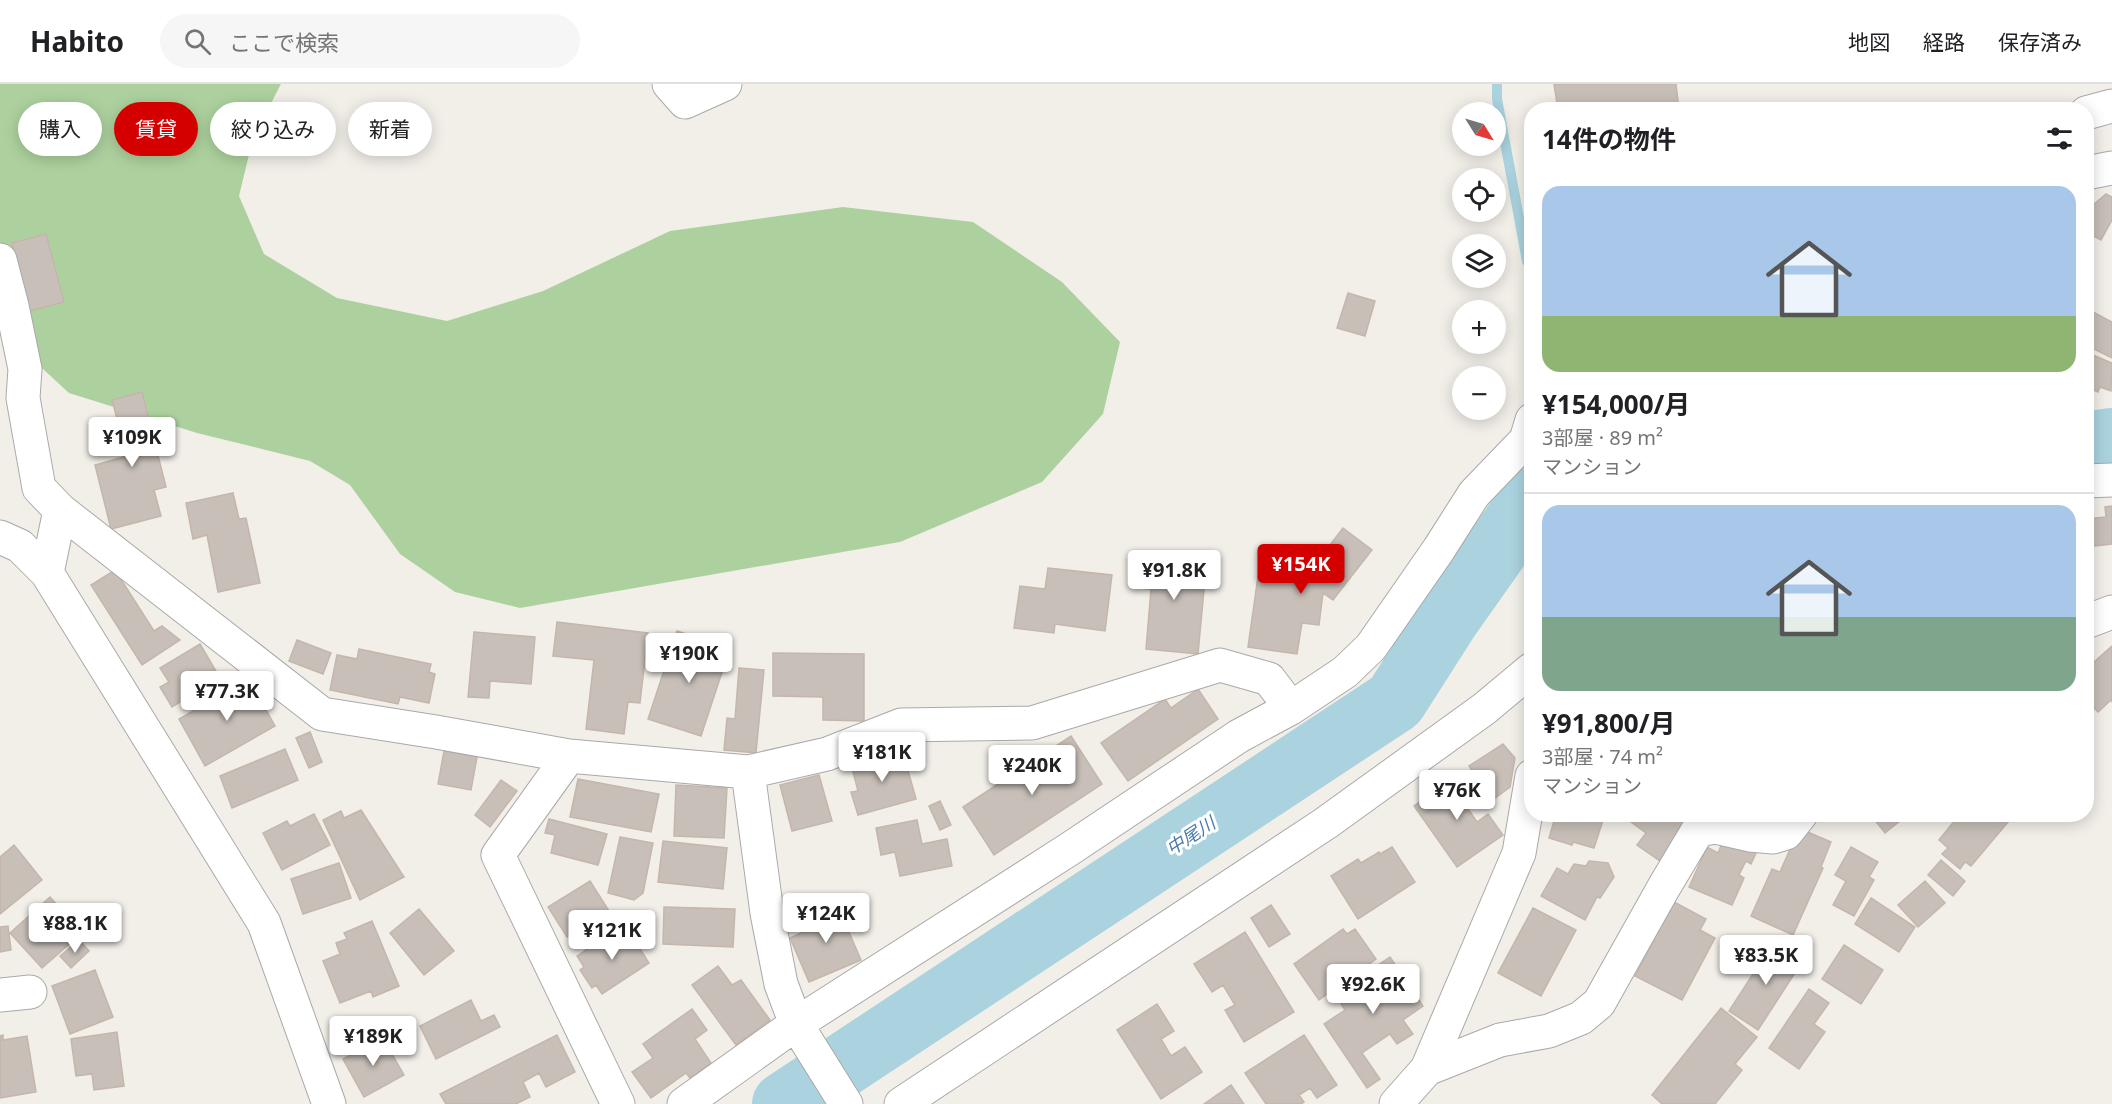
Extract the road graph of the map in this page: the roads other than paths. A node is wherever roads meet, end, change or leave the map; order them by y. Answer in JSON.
{"nodes":[{"id":1,"x":669,"y":84,"type":"edge"},
{"id":2,"x":725,"y":84,"type":"edge"},
{"id":3,"x":2112,"y":106,"type":"edge"},
{"id":4,"x":2094,"y":111,"type":"edge"},
{"id":5,"x":2112,"y":168,"type":"edge"},
{"id":6,"x":2094,"y":171,"type":"edge"},
{"id":7,"x":0,"y":260,"type":"edge"},
{"id":8,"x":1524,"y":442,"type":"edge"},
{"id":9,"x":2112,"y":480,"type":"edge"},
{"id":10,"x":2094,"y":481,"type":"edge"},
{"id":11,"x":60,"y":510,"type":"junction"},
{"id":12,"x":0,"y":537,"type":"edge"},
{"id":13,"x":47,"y":573,"type":"junction"},
{"id":14,"x":2112,"y":612,"type":"edge"},
{"id":15,"x":2094,"y":619,"type":"edge"},
{"id":16,"x":1524,"y":676,"type":"edge"},
{"id":17,"x":1292,"y":708,"type":"junction"},
{"id":18,"x":569,"y":756,"type":"junction"},
{"id":19,"x":748,"y":772,"type":"junction"},
{"id":20,"x":1525,"y":822,"type":"edge"},
{"id":21,"x":1795,"y":822,"type":"edge"},
{"id":22,"x":796,"y":1024,"type":"junction"},
{"id":23,"x":1426,"y":1069,"type":"junction"},
{"id":24,"x":329,"y":1104,"type":"edge"},
{"id":25,"x":618,"y":1104,"type":"edge"},
{"id":26,"x":684,"y":1104,"type":"edge"},
{"id":27,"x":846,"y":1104,"type":"edge"},
{"id":28,"x":901,"y":1104,"type":"edge"},
{"id":29,"x":1396,"y":1104,"type":"edge"}],
"edges":[{"from":1,"to":2,"type":"street"},
{"from":3,"to":4,"type":"street"},
{"from":5,"to":6,"type":"street"},
{"from":7,"to":11,"type":"street"},
{"from":8,"to":17,"type":"street"},
{"from":9,"to":10,"type":"street"},
{"from":11,"to":13,"type":"street"},
{"from":11,"to":18,"type":"street"},
{"from":12,"to":13,"type":"street"},
{"from":13,"to":24,"type":"street"},
{"from":14,"to":15,"type":"street"},
{"from":16,"to":28,"type":"street"},
{"from":17,"to":19,"type":"street"},
{"from":17,"to":22,"type":"street"},
{"from":18,"to":19,"type":"street"},
{"from":18,"to":25,"type":"street"},
{"from":19,"to":22,"type":"street"},
{"from":20,"to":23,"type":"street"},
{"from":21,"to":23,"type":"street"},
{"from":22,"to":26,"type":"street"},
{"from":22,"to":27,"type":"street"},
{"from":23,"to":29,"type":"street"}]}
